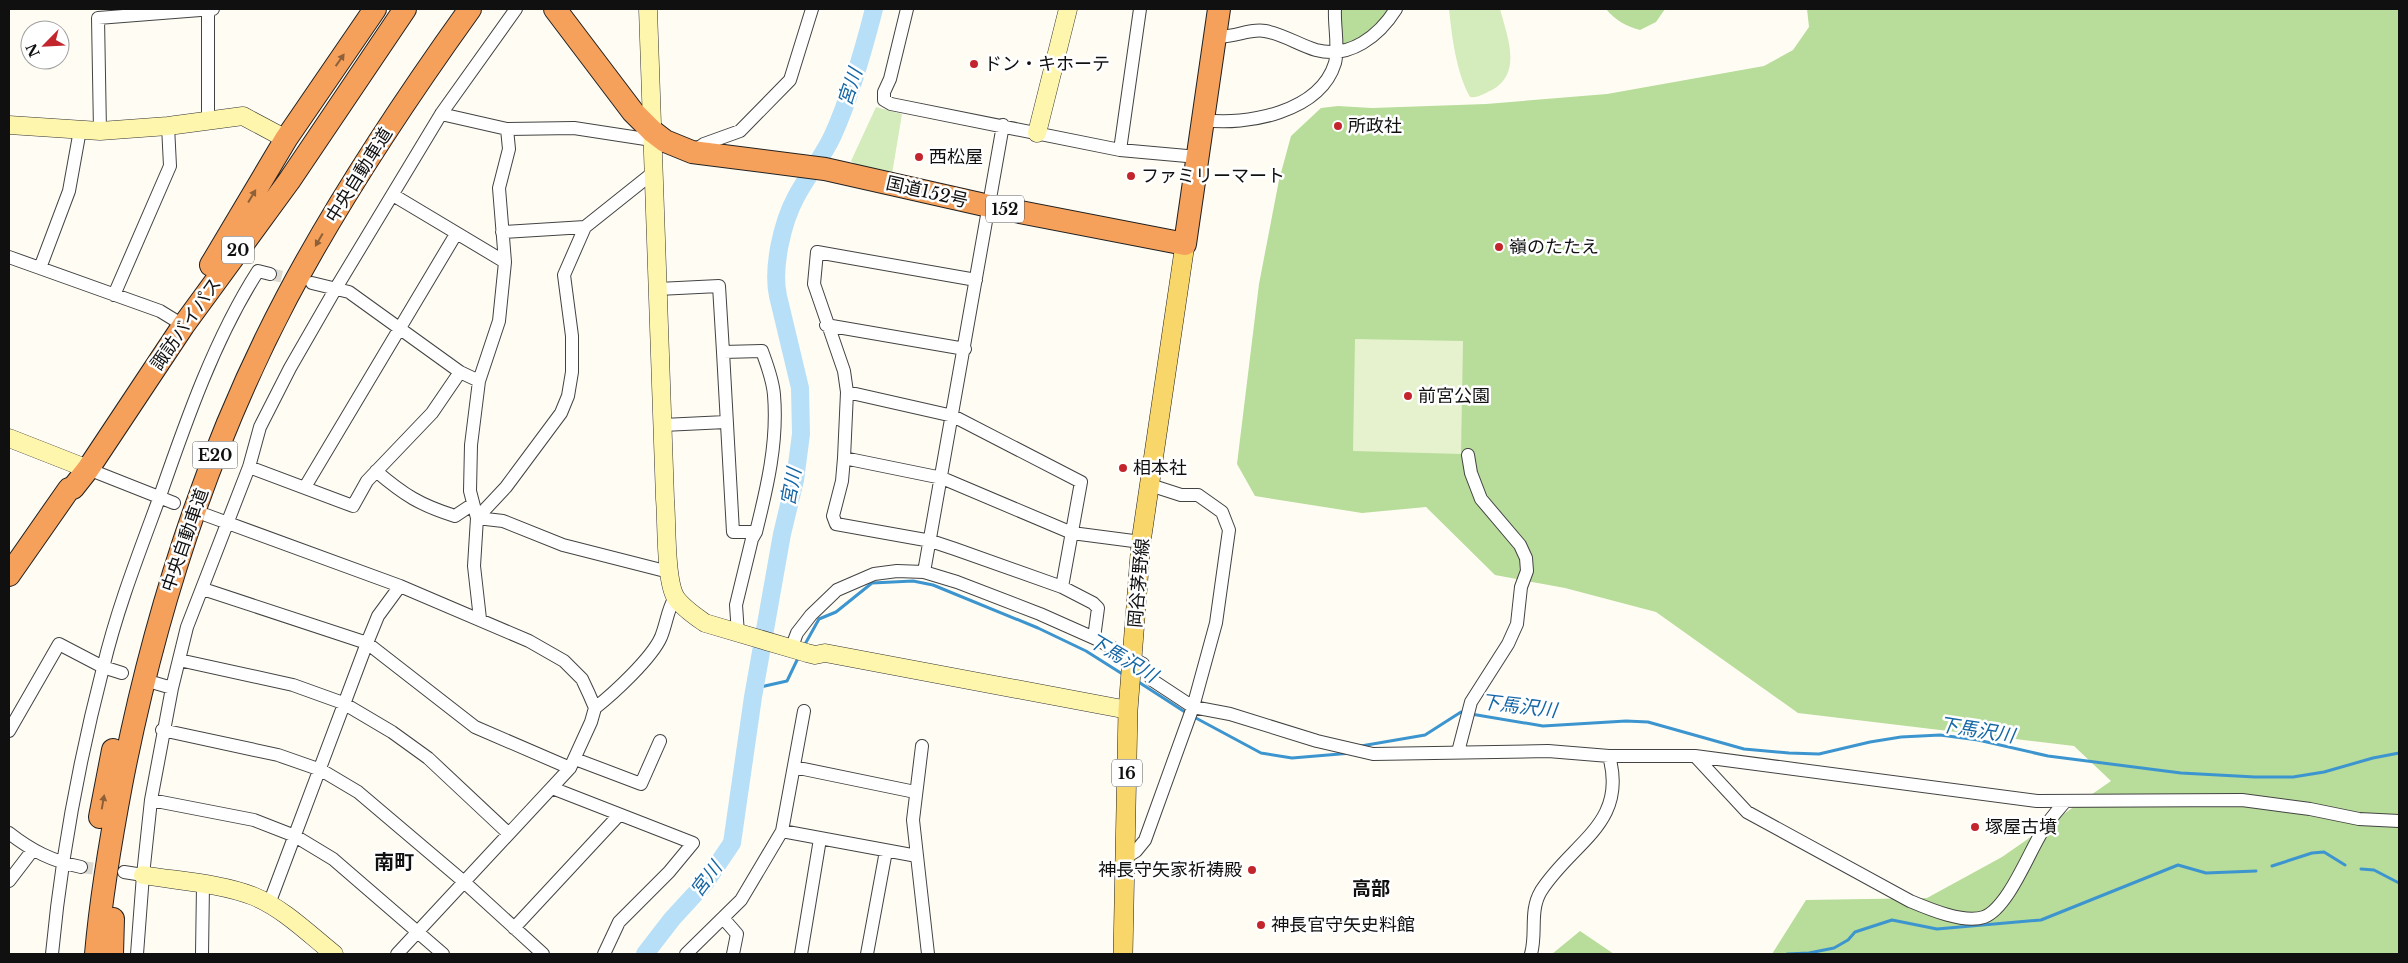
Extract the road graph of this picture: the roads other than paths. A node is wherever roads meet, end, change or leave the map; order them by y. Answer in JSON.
{"nodes":[{"id":1,"x":209,"y":9,"type":"edge"},
{"id":2,"x":400,"y":9,"type":"edge"},
{"id":3,"x":405,"y":9,"type":"edge"},
{"id":4,"x":419,"y":9,"type":"edge"},
{"id":5,"x":454,"y":9,"type":"edge"},
{"id":6,"x":470,"y":9,"type":"edge"},
{"id":7,"x":516,"y":9,"type":"edge"},
{"id":8,"x":555,"y":9,"type":"edge"},
{"id":9,"x":648,"y":9,"type":"edge"},
{"id":10,"x":812,"y":9,"type":"edge"},
{"id":11,"x":907,"y":9,"type":"edge"},
{"id":12,"x":1068,"y":9,"type":"edge"},
{"id":13,"x":1140,"y":9,"type":"edge"},
{"id":14,"x":1219,"y":9,"type":"edge"},
{"id":15,"x":1335,"y":9,"type":"edge"},
{"id":16,"x":1396,"y":9,"type":"edge"},
{"id":17,"x":370,"y":11,"type":"edge"},
{"id":18,"x":1216,"y":36,"type":"junction"},
{"id":19,"x":1337,"y":53,"type":"junction"},
{"id":20,"x":441,"y":114,"type":"junction"},
{"id":21,"x":1203,"y":120,"type":"junction"},
{"id":22,"x":208,"y":121,"type":"junction"},
{"id":23,"x":9,"y":124,"type":"edge"},
{"id":24,"x":168,"y":126,"type":"junction"},
{"id":25,"x":1003,"y":126,"type":"junction"},
{"id":26,"x":506,"y":128,"type":"junction"},
{"id":27,"x":80,"y":130,"type":"junction"},
{"id":28,"x":100,"y":131,"type":"junction"},
{"id":29,"x":1037,"y":133,"type":"junction"},
{"id":30,"x":652,"y":136,"type":"junction"},
{"id":31,"x":286,"y":139,"type":"junction"},
{"id":32,"x":1120,"y":150,"type":"junction"},
{"id":33,"x":692,"y":152,"type":"junction"},
{"id":34,"x":1198,"y":157,"type":"junction"},
{"id":35,"x":654,"y":172,"type":"junction"},
{"id":36,"x":393,"y":195,"type":"junction"},
{"id":37,"x":989,"y":206,"type":"junction"},
{"id":38,"x":586,"y":227,"type":"junction"},
{"id":39,"x":502,"y":232,"type":"junction"},
{"id":40,"x":456,"y":234,"type":"junction"},
{"id":41,"x":1186,"y":244,"type":"junction"},
{"id":42,"x":9,"y":257,"type":"edge"},
{"id":43,"x":506,"y":262,"type":"junction"},
{"id":44,"x":40,"y":268,"type":"junction"},
{"id":45,"x":270,"y":274,"type":"tunnel mouth"},
{"id":46,"x":976,"y":280,"type":"junction"},
{"id":47,"x":312,"y":283,"type":"tunnel mouth"},
{"id":48,"x":336,"y":288,"type":"junction"},
{"id":49,"x":658,"y":289,"type":"junction"},
{"id":50,"x":208,"y":292,"type":"junction"},
{"id":51,"x":114,"y":295,"type":"junction"},
{"id":52,"x":182,"y":318,"type":"junction"},
{"id":53,"x":826,"y":325,"type":"junction"},
{"id":54,"x":400,"y":328,"type":"junction"},
{"id":55,"x":965,"y":349,"type":"junction"},
{"id":56,"x":723,"y":352,"type":"junction"},
{"id":57,"x":460,"y":372,"type":"junction"},
{"id":58,"x":479,"y":381,"type":"junction"},
{"id":59,"x":847,"y":392,"type":"junction"},
{"id":60,"x":952,"y":416,"type":"junction"},
{"id":61,"x":726,"y":422,"type":"junction"},
{"id":62,"x":663,"y":425,"type":"junction"},
{"id":63,"x":9,"y":438,"type":"edge"},
{"id":64,"x":1468,"y":455,"type":"dead end"},
{"id":65,"x":844,"y":458,"type":"junction"},
{"id":66,"x":249,"y":467,"type":"junction"},
{"id":67,"x":84,"y":468,"type":"junction"},
{"id":68,"x":376,"y":471,"type":"junction"},
{"id":69,"x":942,"y":478,"type":"junction"},
{"id":70,"x":1150,"y":485,"type":"junction"},
{"id":71,"x":305,"y":487,"type":"junction"},
{"id":72,"x":160,"y":496,"type":"junction"},
{"id":73,"x":174,"y":503,"type":"dead end"},
{"id":74,"x":473,"y":504,"type":"junction"},
{"id":75,"x":206,"y":515,"type":"dead end"},
{"id":76,"x":477,"y":518,"type":"junction"},
{"id":77,"x":228,"y":523,"type":"junction"},
{"id":78,"x":756,"y":532,"type":"junction"},
{"id":79,"x":1072,"y":533,"type":"junction"},
{"id":80,"x":931,"y":541,"type":"junction"},
{"id":81,"x":1141,"y":542,"type":"junction"},
{"id":82,"x":669,"y":572,"type":"junction"},
{"id":83,"x":924,"y":572,"type":"junction"},
{"id":84,"x":9,"y":575,"type":"edge"},
{"id":85,"x":400,"y":586,"type":"junction"},
{"id":86,"x":1062,"y":587,"type":"junction"},
{"id":87,"x":203,"y":589,"type":"junction"},
{"id":88,"x":675,"y":597,"type":"junction"},
{"id":89,"x":480,"y":619,"type":"junction"},
{"id":90,"x":741,"y":635,"type":"junction"},
{"id":91,"x":1094,"y":638,"type":"junction"},
{"id":92,"x":367,"y":644,"type":"junction"},
{"id":93,"x":795,"y":650,"type":"junction"},
{"id":94,"x":179,"y":660,"type":"junction"},
{"id":95,"x":103,"y":667,"type":"junction"},
{"id":96,"x":122,"y":673,"type":"dead end"},
{"id":97,"x":1131,"y":673,"type":"junction"},
{"id":98,"x":155,"y":684,"type":"dead end"},
{"id":99,"x":172,"y":688,"type":"junction"},
{"id":100,"x":343,"y":703,"type":"junction"},
{"id":101,"x":595,"y":708,"type":"junction"},
{"id":102,"x":1128,"y":710,"type":"junction"},
{"id":103,"x":804,"y":711,"type":"dead end"},
{"id":104,"x":1191,"y":712,"type":"junction"},
{"id":105,"x":135,"y":714,"type":"junction"},
{"id":106,"x":162,"y":730,"type":"junction"},
{"id":107,"x":9,"y":731,"type":"edge"},
{"id":108,"x":660,"y":741,"type":"dead end"},
{"id":109,"x":922,"y":746,"type":"dead end"},
{"id":110,"x":1458,"y":752,"type":"junction"},
{"id":111,"x":1609,"y":756,"type":"junction"},
{"id":112,"x":1695,"y":756,"type":"junction"},
{"id":113,"x":572,"y":763,"type":"junction"},
{"id":114,"x":794,"y":767,"type":"junction"},
{"id":115,"x":320,"y":770,"type":"junction"},
{"id":116,"x":552,"y":788,"type":"junction"},
{"id":117,"x":915,"y":792,"type":"junction"},
{"id":118,"x":151,"y":800,"type":"junction"},
{"id":119,"x":2064,"y":802,"type":"junction"},
{"id":120,"x":619,"y":814,"type":"junction"},
{"id":121,"x":2399,"y":821,"type":"edge"},
{"id":122,"x":782,"y":831,"type":"junction"},
{"id":123,"x":9,"y":833,"type":"edge"},
{"id":124,"x":508,"y":833,"type":"junction"},
{"id":125,"x":295,"y":836,"type":"junction"},
{"id":126,"x":820,"y":839,"type":"junction"},
{"id":127,"x":32,"y":851,"type":"junction"},
{"id":128,"x":886,"y":851,"type":"junction"},
{"id":129,"x":917,"y":856,"type":"junction"},
{"id":130,"x":1126,"y":857,"type":"junction"},
{"id":131,"x":64,"y":864,"type":"junction"},
{"id":132,"x":81,"y":867,"type":"tunnel mouth"},
{"id":133,"x":124,"y":872,"type":"tunnel mouth"},
{"id":134,"x":143,"y":875,"type":"junction"},
{"id":135,"x":9,"y":881,"type":"edge"},
{"id":136,"x":464,"y":881,"type":"junction"},
{"id":137,"x":203,"y":885,"type":"junction"},
{"id":138,"x":269,"y":904,"type":"junction"},
{"id":139,"x":723,"y":918,"type":"junction"},
{"id":140,"x":514,"y":928,"type":"junction"},
{"id":141,"x":418,"y":931,"type":"junction"},
{"id":142,"x":52,"y":954,"type":"edge"},
{"id":143,"x":82,"y":954,"type":"edge"},
{"id":144,"x":96,"y":954,"type":"edge"},
{"id":145,"x":112,"y":954,"type":"edge"},
{"id":146,"x":138,"y":954,"type":"edge"},
{"id":147,"x":202,"y":954,"type":"edge"},
{"id":148,"x":334,"y":954,"type":"edge"},
{"id":149,"x":397,"y":954,"type":"edge"},
{"id":150,"x":443,"y":954,"type":"edge"},
{"id":151,"x":543,"y":954,"type":"edge"},
{"id":152,"x":604,"y":954,"type":"edge"},
{"id":153,"x":686,"y":954,"type":"edge"},
{"id":154,"x":733,"y":954,"type":"edge"},
{"id":155,"x":801,"y":954,"type":"edge"},
{"id":156,"x":868,"y":954,"type":"edge"},
{"id":157,"x":928,"y":954,"type":"edge"},
{"id":158,"x":1123,"y":954,"type":"edge"},
{"id":159,"x":1532,"y":954,"type":"edge"}],
"edges":[{"from":1,"to":22,"type":"street"},
{"from":1,"to":28,"type":"street"},
{"from":2,"to":52,"type":"highway","name":"諏訪バイパス","number":"20"},
{"from":3,"to":50,"type":"highway","name":"諏訪バイパス","number":"20"},
{"from":4,"to":50,"type":"highway","number":"20"},
{"from":143,"to":5,"type":"highway","name":"中央自動車道","number":"E20","one_way":true},
{"from":6,"to":105,"type":"highway","name":"中央自動車道","number":"E20","one_way":true},
{"from":7,"to":20,"type":"street"},
{"from":8,"to":30,"type":"highway","name":"国道152号","number":"152"},
{"from":9,"to":30,"type":"street"},
{"from":10,"to":33,"type":"street"},
{"from":11,"to":25,"type":"street"},
{"from":12,"to":29,"type":"street"},
{"from":13,"to":32,"type":"street"},
{"from":14,"to":18,"type":"highway"},
{"from":15,"to":19,"type":"street"},
{"from":16,"to":19,"type":"street"},
{"from":31,"to":17,"type":"highway","number":"20","one_way":true},
{"from":18,"to":19,"type":"street"},
{"from":18,"to":21,"type":"highway"},
{"from":19,"to":21,"type":"street"},
{"from":20,"to":26,"type":"street"},
{"from":20,"to":36,"type":"street"},
{"from":21,"to":34,"type":"highway"},
{"from":22,"to":24,"type":"street"},
{"from":22,"to":31,"type":"street"},
{"from":23,"to":27,"type":"street"},
{"from":24,"to":28,"type":"street"},
{"from":24,"to":51,"type":"street"},
{"from":25,"to":29,"type":"street"},
{"from":25,"to":37,"type":"street"},
{"from":26,"to":30,"type":"street"},
{"from":26,"to":39,"type":"street"},
{"from":27,"to":28,"type":"street"},
{"from":27,"to":44,"type":"street"},
{"from":29,"to":32,"type":"street"},
{"from":30,"to":33,"type":"highway","name":"国道152号","number":"152"},
{"from":30,"to":35,"type":"street"},
{"from":52,"to":31,"type":"highway","number":"20","one_way":true},
{"from":32,"to":34,"type":"street"},
{"from":33,"to":37,"type":"highway","name":"国道152号","number":"152"},
{"from":34,"to":41,"type":"highway"},
{"from":35,"to":38,"type":"street"},
{"from":35,"to":49,"type":"street"},
{"from":36,"to":40,"type":"street"},
{"from":36,"to":48,"type":"street"},
{"from":37,"to":41,"type":"highway","name":"国道152号","number":"152"},
{"from":37,"to":46,"type":"street"},
{"from":38,"to":39,"type":"street"},
{"from":38,"to":76,"type":"street"},
{"from":39,"to":43,"type":"street"},
{"from":40,"to":43,"type":"street"},
{"from":40,"to":54,"type":"street"},
{"from":41,"to":70,"type":"main road","name":"岡谷茅野線","number":"16"},
{"from":42,"to":44,"type":"street"},
{"from":43,"to":58,"type":"street"},
{"from":44,"to":51,"type":"street"},
{"from":45,"to":72,"type":"street"},
{"from":46,"to":53,"type":"street"},
{"from":46,"to":55,"type":"street"},
{"from":47,"to":48,"type":"street"},
{"from":48,"to":54,"type":"street"},
{"from":48,"to":66,"type":"street"},
{"from":49,"to":56,"type":"street"},
{"from":49,"to":62,"type":"street"},
{"from":50,"to":67,"type":"highway","name":"諏訪バイパス","number":"20"},
{"from":51,"to":52,"type":"street"},
{"from":52,"to":67,"type":"highway","name":"諏訪バイパス","number":"20"},
{"from":53,"to":55,"type":"street"},
{"from":53,"to":59,"type":"street"},
{"from":54,"to":57,"type":"street"},
{"from":54,"to":71,"type":"street"},
{"from":55,"to":60,"type":"street"},
{"from":56,"to":61,"type":"street"},
{"from":56,"to":78,"type":"street"},
{"from":57,"to":58,"type":"street"},
{"from":57,"to":68,"type":"street"},
{"from":58,"to":74,"type":"street"},
{"from":59,"to":60,"type":"street"},
{"from":59,"to":65,"type":"street"},
{"from":60,"to":69,"type":"street"},
{"from":60,"to":79,"type":"street"},
{"from":61,"to":62,"type":"street"},
{"from":61,"to":78,"type":"street"},
{"from":62,"to":82,"type":"street"},
{"from":63,"to":67,"type":"street"},
{"from":64,"to":110,"type":"street"},
{"from":65,"to":69,"type":"street"},
{"from":65,"to":80,"type":"street"},
{"from":66,"to":71,"type":"street"},
{"from":66,"to":77,"type":"street"},
{"from":67,"to":72,"type":"street"},
{"from":67,"to":84,"type":"highway","name":"諏訪バイパス","number":"20"},
{"from":68,"to":71,"type":"street"},
{"from":68,"to":74,"type":"street"},
{"from":69,"to":79,"type":"street"},
{"from":69,"to":80,"type":"street"},
{"from":70,"to":81,"type":"main road","name":"岡谷茅野線","number":"16"},
{"from":70,"to":104,"type":"street"},
{"from":72,"to":73,"type":"street"},
{"from":72,"to":95,"type":"street"},
{"from":74,"to":76,"type":"street"},
{"from":75,"to":77,"type":"street"},
{"from":76,"to":82,"type":"street"},
{"from":76,"to":89,"type":"street"},
{"from":77,"to":85,"type":"street"},
{"from":77,"to":87,"type":"street"},
{"from":78,"to":90,"type":"street"},
{"from":79,"to":81,"type":"street"},
{"from":79,"to":86,"type":"street"},
{"from":80,"to":83,"type":"street"},
{"from":80,"to":86,"type":"street"},
{"from":81,"to":97,"type":"main road","name":"岡谷茅野線","number":"16"},
{"from":82,"to":88,"type":"street"},
{"from":83,"to":91,"type":"street"},
{"from":83,"to":93,"type":"street"},
{"from":85,"to":89,"type":"street"},
{"from":85,"to":92,"type":"street"},
{"from":86,"to":91,"type":"street"},
{"from":87,"to":92,"type":"street"},
{"from":87,"to":94,"type":"street"},
{"from":88,"to":90,"type":"street"},
{"from":88,"to":101,"type":"street"},
{"from":89,"to":101,"type":"street"},
{"from":90,"to":93,"type":"street"},
{"from":91,"to":97,"type":"street"},
{"from":92,"to":100,"type":"street"},
{"from":92,"to":113,"type":"street"},
{"from":93,"to":102,"type":"street"},
{"from":94,"to":99,"type":"street"},
{"from":94,"to":100,"type":"street"},
{"from":95,"to":96,"type":"street"},
{"from":95,"to":107,"type":"street"},
{"from":95,"to":131,"type":"street"},
{"from":97,"to":102,"type":"main road","name":"岡谷茅野線","number":"16"},
{"from":97,"to":104,"type":"street"},
{"from":98,"to":99,"type":"street"},
{"from":99,"to":106,"type":"street"},
{"from":100,"to":115,"type":"street"},
{"from":100,"to":124,"type":"street"},
{"from":101,"to":113,"type":"street"},
{"from":102,"to":130,"type":"main road","name":"岡谷茅野線","number":"16"},
{"from":103,"to":114,"type":"street"},
{"from":104,"to":110,"type":"street"},
{"from":104,"to":130,"type":"street"},
{"from":105,"to":144,"type":"highway","name":"中央自動車道","number":"E20"},
{"from":105,"to":145,"type":"highway"},
{"from":106,"to":115,"type":"street"},
{"from":106,"to":118,"type":"street"},
{"from":108,"to":113,"type":"street"},
{"from":109,"to":117,"type":"street"},
{"from":110,"to":111,"type":"street"},
{"from":111,"to":112,"type":"street"},
{"from":111,"to":159,"type":"street"},
{"from":112,"to":119,"type":"street"},
{"from":112,"to":119,"type":"street"},
{"from":113,"to":116,"type":"street"},
{"from":114,"to":117,"type":"street"},
{"from":114,"to":122,"type":"street"},
{"from":115,"to":125,"type":"street"},
{"from":115,"to":136,"type":"street"},
{"from":116,"to":120,"type":"street"},
{"from":116,"to":124,"type":"street"},
{"from":117,"to":129,"type":"street"},
{"from":118,"to":125,"type":"street"},
{"from":118,"to":134,"type":"street"},
{"from":119,"to":121,"type":"street"},
{"from":120,"to":140,"type":"street"},
{"from":120,"to":152,"type":"street"},
{"from":122,"to":126,"type":"street"},
{"from":122,"to":139,"type":"street"},
{"from":123,"to":127,"type":"street"},
{"from":124,"to":136,"type":"street"},
{"from":125,"to":138,"type":"street"},
{"from":125,"to":141,"type":"street"},
{"from":126,"to":128,"type":"street"},
{"from":126,"to":155,"type":"street"},
{"from":127,"to":131,"type":"street"},
{"from":127,"to":135,"type":"street"},
{"from":128,"to":129,"type":"street"},
{"from":128,"to":156,"type":"street"},
{"from":129,"to":157,"type":"street"},
{"from":130,"to":158,"type":"main road","name":"岡谷茅野線","number":"16"},
{"from":131,"to":132,"type":"street"},
{"from":131,"to":142,"type":"street"},
{"from":133,"to":134,"type":"street"},
{"from":134,"to":137,"type":"street"},
{"from":134,"to":146,"type":"street"},
{"from":136,"to":140,"type":"street"},
{"from":136,"to":141,"type":"street"},
{"from":137,"to":138,"type":"street"},
{"from":137,"to":147,"type":"street"},
{"from":138,"to":148,"type":"street"},
{"from":139,"to":153,"type":"street"},
{"from":139,"to":154,"type":"street"},
{"from":140,"to":151,"type":"street"},
{"from":141,"to":149,"type":"street"},
{"from":141,"to":150,"type":"street"}]}
